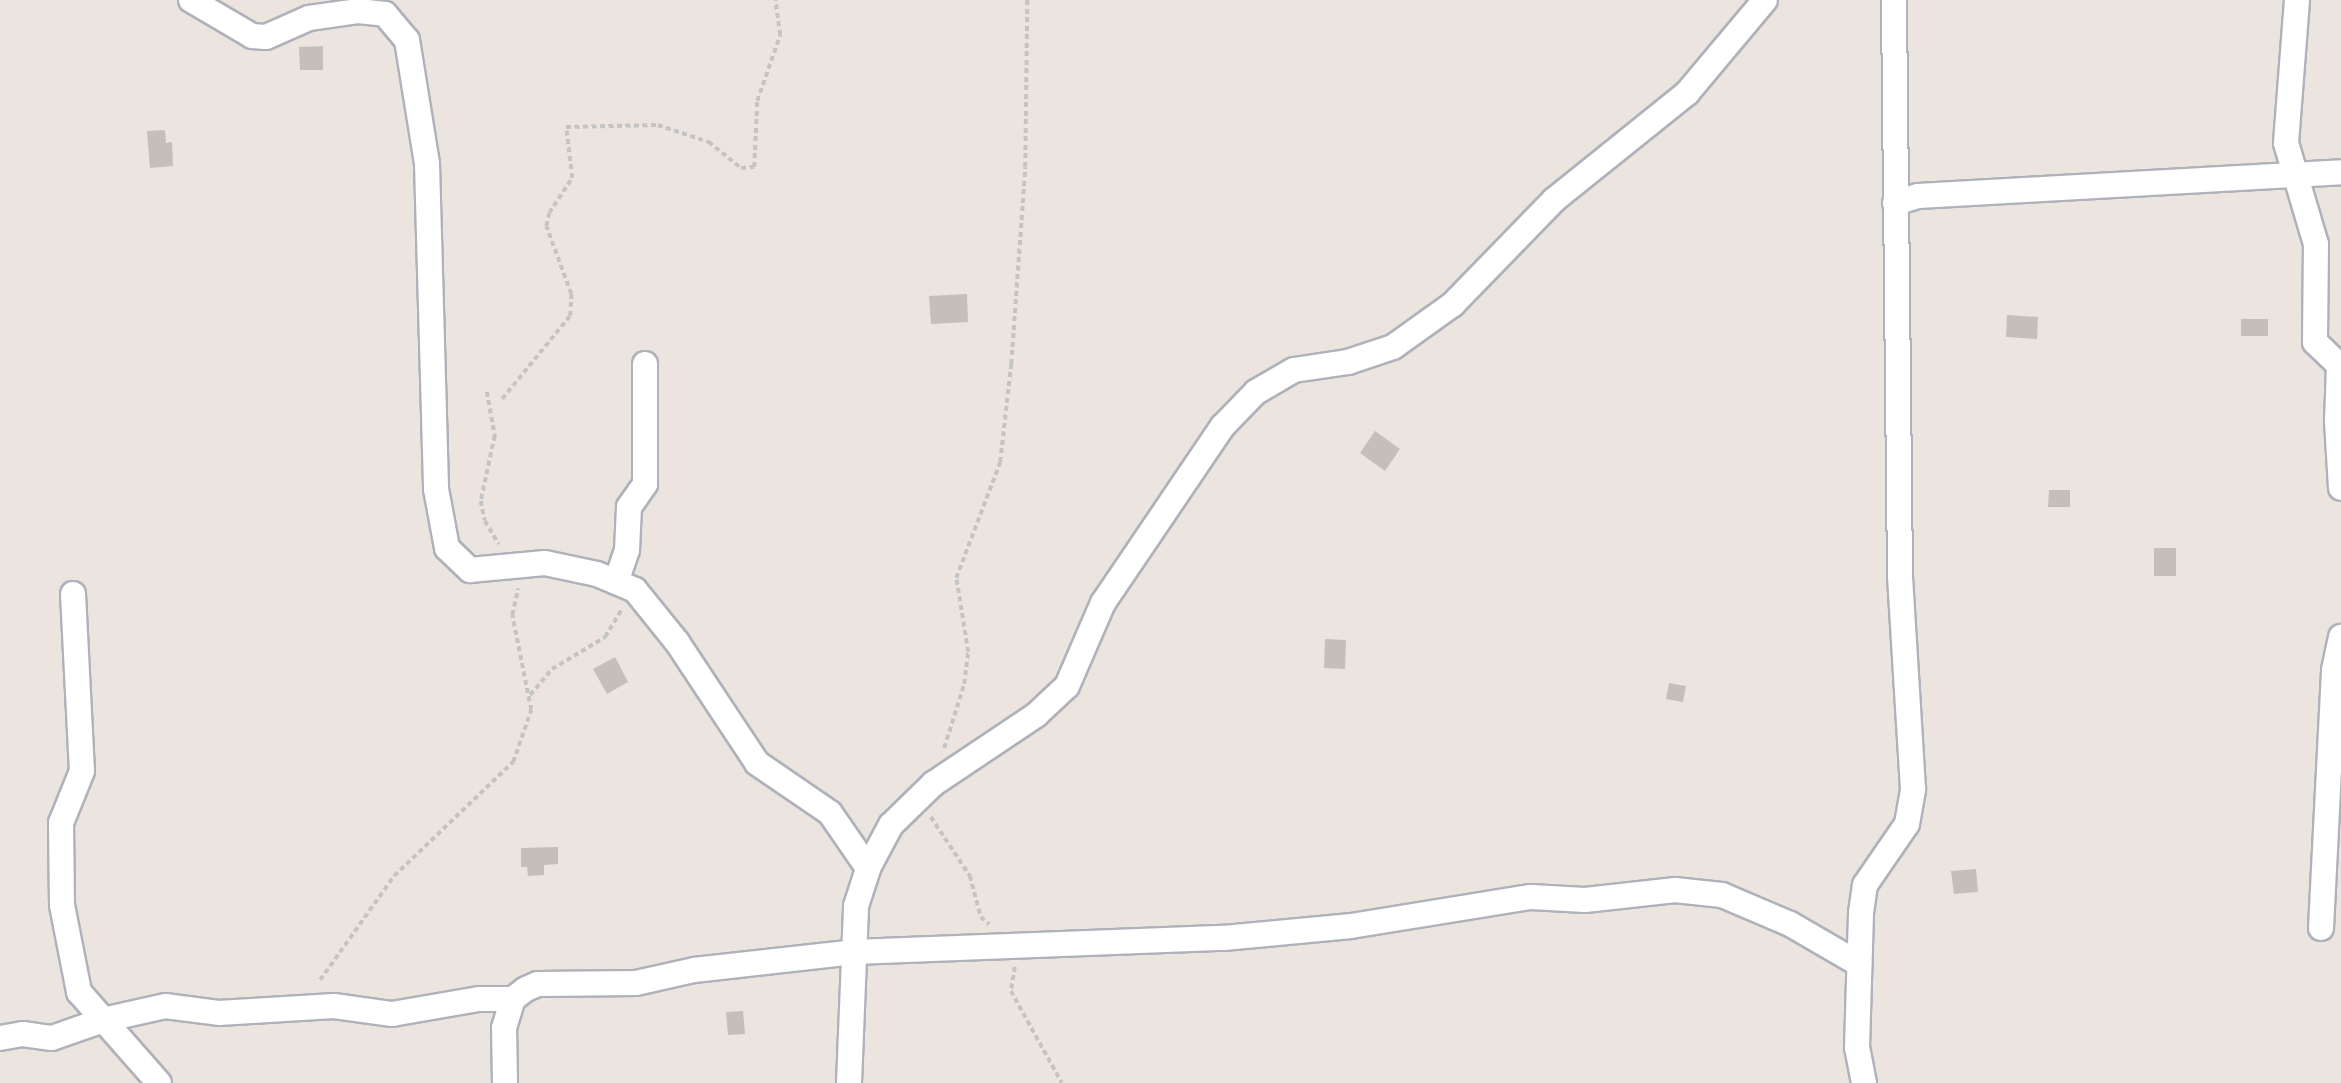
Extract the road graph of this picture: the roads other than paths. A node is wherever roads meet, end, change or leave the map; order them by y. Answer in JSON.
{"nodes":[{"id":1,"x":191,"y":0,"type":"edge"},
{"id":2,"x":1765,"y":0,"type":"edge"},
{"id":3,"x":1894,"y":0,"type":"edge"},
{"id":4,"x":2297,"y":0,"type":"edge"},
{"id":5,"x":2341,"y":172,"type":"edge"},
{"id":6,"x":2293,"y":175,"type":"junction"},
{"id":7,"x":1895,"y":202,"type":"junction"},
{"id":8,"x":645,"y":364,"type":"dead end"},
{"id":9,"x":2341,"y":488,"type":"edge"},
{"id":10,"x":625,"y":586,"type":"junction"},
{"id":11,"x":73,"y":594,"type":"dead end"},
{"id":12,"x":2341,"y":637,"type":"edge"},
{"id":13,"x":868,"y":868,"type":"junction"},
{"id":14,"x":2321,"y":928,"type":"dead end"},
{"id":15,"x":854,"y":952,"type":"junction"},
{"id":16,"x":1859,"y":964,"type":"junction"},
{"id":17,"x":513,"y":999,"type":"junction"},
{"id":18,"x":103,"y":1020,"type":"junction"},
{"id":19,"x":0,"y":1038,"type":"edge"},
{"id":20,"x":159,"y":1083,"type":"edge"},
{"id":21,"x":505,"y":1083,"type":"edge"},
{"id":22,"x":849,"y":1083,"type":"edge"},
{"id":23,"x":1864,"y":1083,"type":"edge"}],
"edges":[{"from":1,"to":10,"type":"street"},
{"from":2,"to":13,"type":"street"},
{"from":3,"to":7,"type":"street"},
{"from":4,"to":6,"type":"street"},
{"from":5,"to":6,"type":"street"},
{"from":6,"to":7,"type":"street"},
{"from":6,"to":9,"type":"street"},
{"from":7,"to":16,"type":"street"},
{"from":8,"to":10,"type":"street"},
{"from":10,"to":13,"type":"street"},
{"from":11,"to":18,"type":"street"},
{"from":12,"to":14,"type":"street"},
{"from":13,"to":15,"type":"street"},
{"from":15,"to":16,"type":"street"},
{"from":15,"to":17,"type":"street"},
{"from":15,"to":22,"type":"street"},
{"from":16,"to":23,"type":"street"},
{"from":17,"to":18,"type":"street"},
{"from":17,"to":21,"type":"street"},
{"from":18,"to":19,"type":"street"},
{"from":18,"to":20,"type":"street"}]}
